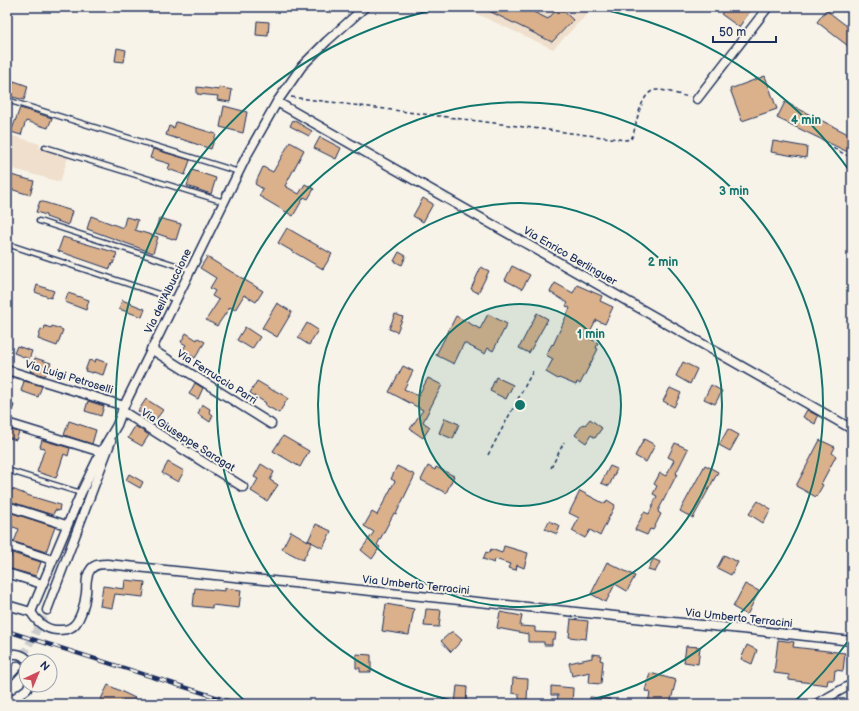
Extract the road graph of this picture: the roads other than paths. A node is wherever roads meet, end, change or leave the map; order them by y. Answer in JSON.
{"nodes":[{"id":1,"x":365,"y":7,"type":"edge"},
{"id":2,"x":768,"y":7,"type":"edge"},
{"id":3,"x":279,"y":99,"type":"junction"},
{"id":4,"x":697,"y":99,"type":"road end"},
{"id":5,"x":7,"y":100,"type":"edge"},
{"id":6,"x":45,"y":147,"type":"dead end"},
{"id":7,"x":239,"y":172,"type":"junction"},
{"id":8,"x":224,"y":202,"type":"junction"},
{"id":9,"x":39,"y":221,"type":"dead end"},
{"id":10,"x":7,"y":244,"type":"edge"},
{"id":11,"x":191,"y":271,"type":"junction"},
{"id":12,"x":177,"y":300,"type":"junction"},
{"id":13,"x":151,"y":349,"type":"junction"},
{"id":14,"x":7,"y":370,"type":"edge"},
{"id":15,"x":123,"y":409,"type":"junction"},
{"id":16,"x":7,"y":423,"type":"edge"},
{"id":17,"x":270,"y":424,"type":"dead end"},
{"id":18,"x":117,"y":425,"type":"junction"},
{"id":19,"x":852,"y":429,"type":"edge"},
{"id":20,"x":101,"y":452,"type":"junction"},
{"id":21,"x":7,"y":470,"type":"edge"},
{"id":22,"x":243,"y":487,"type":"dead end"},
{"id":23,"x":81,"y":493,"type":"junction"},
{"id":24,"x":7,"y":506,"type":"edge"},
{"id":25,"x":66,"y":525,"type":"junction"},
{"id":26,"x":7,"y":545,"type":"edge"},
{"id":27,"x":52,"y":560,"type":"junction"},
{"id":28,"x":7,"y":573,"type":"edge"},
{"id":29,"x":42,"y":584,"type":"junction"},
{"id":30,"x":7,"y":604,"type":"edge"},
{"id":31,"x":47,"y":610,"type":"tunnel mouth"},
{"id":32,"x":30,"y":612,"type":"junction"},
{"id":33,"x":852,"y":641,"type":"edge"},
{"id":34,"x":7,"y":654,"type":"edge"},
{"id":35,"x":18,"y":654,"type":"edge"},
{"id":36,"x":18,"y":666,"type":"tunnel mouth"},
{"id":37,"x":7,"y":678,"type":"edge"},
{"id":38,"x":852,"y":684,"type":"edge"},
{"id":39,"x":21,"y":693,"type":"edge"},
{"id":40,"x":7,"y":704,"type":"edge"},
{"id":41,"x":816,"y":704,"type":"edge"}],
"edges":[{"from":1,"to":3,"type":"street","name":"Via dell'Albuccione"},
{"from":2,"to":4,"type":"street"},
{"from":3,"to":7,"type":"street","name":"Via dell'Albuccione"},
{"from":3,"to":19,"type":"street","name":"Via Enrico Berlinguer"},
{"from":5,"to":7,"type":"lane"},
{"from":6,"to":8,"type":"lane"},
{"from":7,"to":8,"type":"street","name":"Via dell'Albuccione"},
{"from":8,"to":11,"type":"street","name":"Via dell'Albuccione"},
{"from":9,"to":11,"type":"lane"},
{"from":10,"to":12,"type":"lane"},
{"from":11,"to":12,"type":"street","name":"Via dell'Albuccione"},
{"from":12,"to":13,"type":"street","name":"Via dell'Albuccione"},
{"from":13,"to":15,"type":"street","name":"Via dell'Albuccione"},
{"from":13,"to":17,"type":"street","name":"Via Ferruccio Parri"},
{"from":14,"to":15,"type":"street","name":"Via Luigi Petroselli"},
{"from":15,"to":18,"type":"street","name":"Via dell'Albuccione"},
{"from":15,"to":22,"type":"street","name":"Via Giuseppe Saragat"},
{"from":16,"to":20,"type":"street"},
{"from":18,"to":20,"type":"street","name":"Via dell'Albuccione"},
{"from":18,"to":31,"type":"street"},
{"from":20,"to":23,"type":"street","name":"Via dell'Albuccione"},
{"from":21,"to":23,"type":"lane"},
{"from":23,"to":25,"type":"street","name":"Via dell'Albuccione"},
{"from":24,"to":25,"type":"street"},
{"from":25,"to":27,"type":"street","name":"Via dell'Albuccione"},
{"from":26,"to":27,"type":"street"},
{"from":27,"to":29,"type":"street","name":"Via dell'Albuccione"},
{"from":28,"to":29,"type":"street"},
{"from":29,"to":32,"type":"street","name":"Via dell'Albuccione"},
{"from":30,"to":32,"type":"street"},
{"from":32,"to":33,"type":"street","name":"Via Umberto Terracini"},
{"from":34,"to":35,"type":"street"},
{"from":36,"to":37,"type":"street"},
{"from":38,"to":41,"type":"street"},
{"from":39,"to":40,"type":"street"}]}
